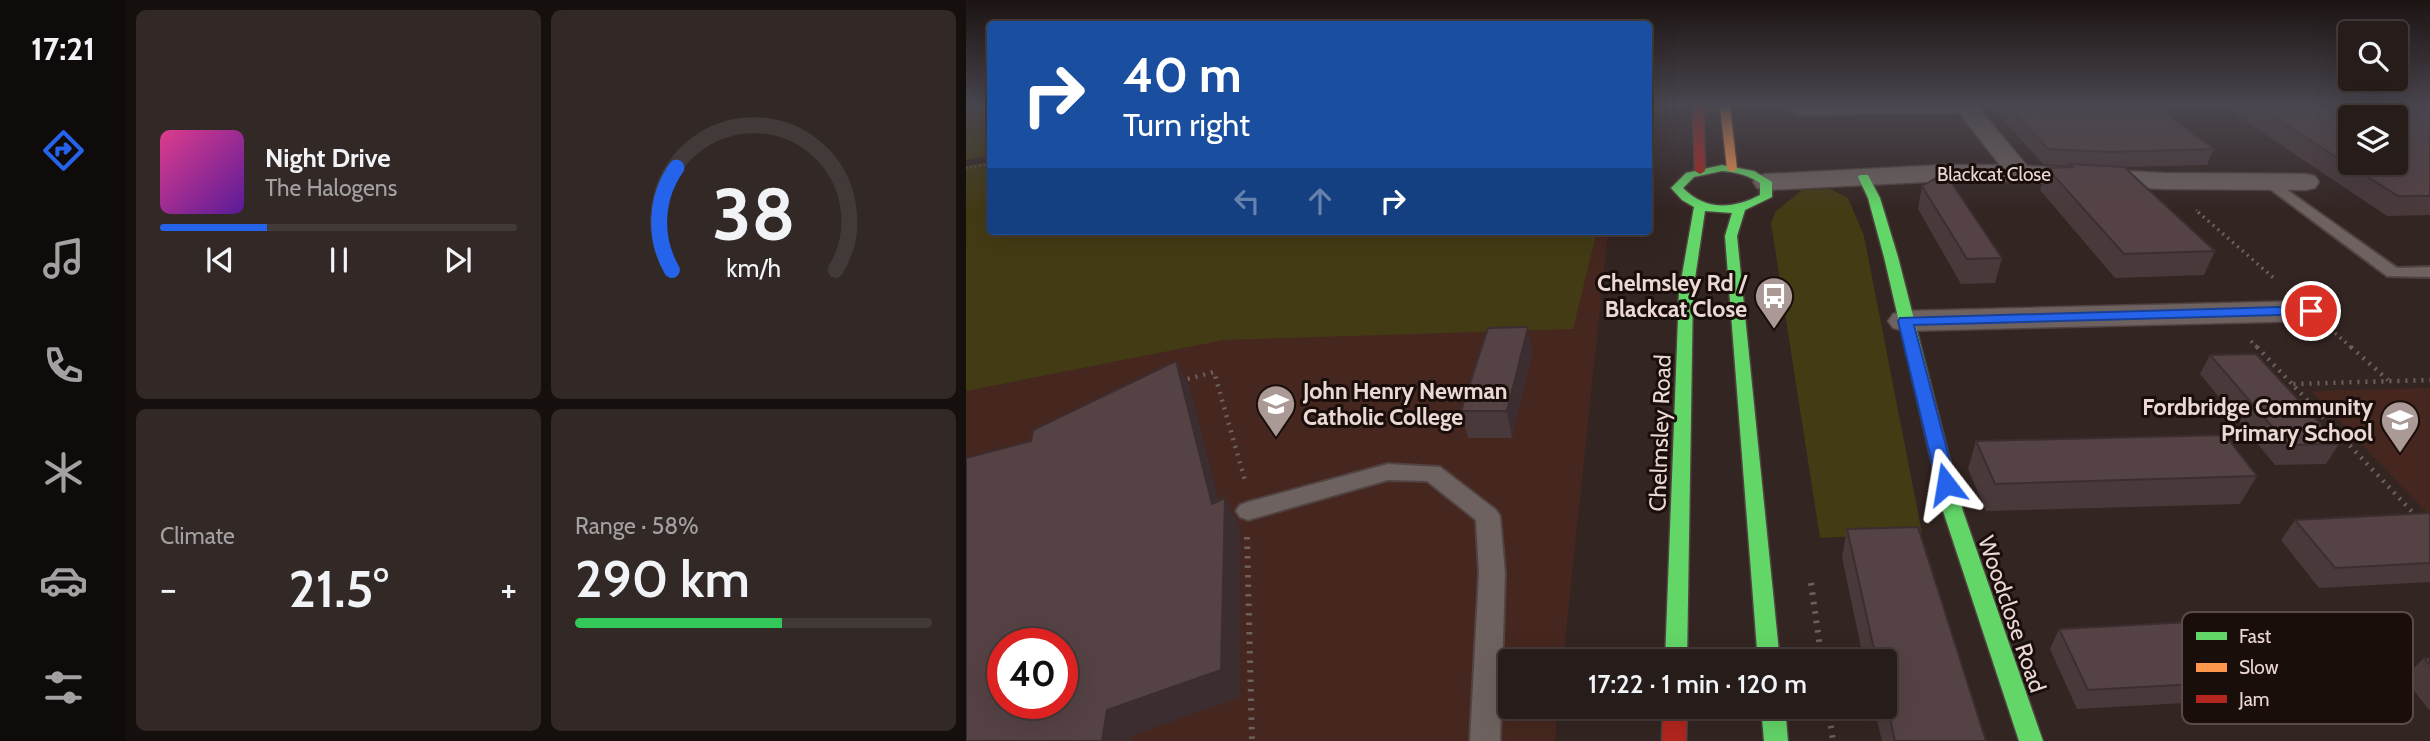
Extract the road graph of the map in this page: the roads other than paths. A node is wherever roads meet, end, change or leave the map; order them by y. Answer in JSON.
{"nodes":[{"id":1,"x":1699,"y":141,"type":"edge"},
{"id":2,"x":1729,"y":141,"type":"edge"},
{"id":3,"x":1993,"y":141,"type":"edge"},
{"id":4,"x":1732,"y":169,"type":"junction"},
{"id":5,"x":1700,"y":171,"type":"junction"},
{"id":6,"x":2019,"y":173,"type":"junction"},
{"id":7,"x":1864,"y":177,"type":"junction"},
{"id":8,"x":1766,"y":182,"type":"junction"},
{"id":9,"x":2270,"y":182,"type":"junction"},
{"id":10,"x":2306,"y":182,"type":"dead end"},
{"id":11,"x":1700,"y":207,"type":"junction"},
{"id":12,"x":1739,"y":209,"type":"junction"},
{"id":13,"x":2430,"y":272,"type":"edge"},
{"id":14,"x":2311,"y":311,"type":"dead end"},
{"id":15,"x":1905,"y":321,"type":"junction"},
{"id":16,"x":1248,"y":510,"type":"road end"},
{"id":17,"x":1676,"y":649,"type":"edge"},
{"id":18,"x":1768,"y":649,"type":"edge"},
{"id":19,"x":1675,"y":719,"type":"edge"},
{"id":20,"x":1774,"y":719,"type":"edge"},
{"id":21,"x":1485,"y":741,"type":"edge"},
{"id":22,"x":1674,"y":741,"type":"edge"},
{"id":23,"x":1776,"y":741,"type":"edge"},
{"id":24,"x":2031,"y":741,"type":"edge"}],
"edges":[{"from":1,"to":5,"type":"street"},
{"from":2,"to":4,"type":"street"},
{"from":3,"to":6,"type":"street"},
{"from":4,"to":5,"type":"street"},
{"from":4,"to":8,"type":"street"},
{"from":5,"to":11,"type":"street"},
{"from":6,"to":7,"type":"street","name":"Blackcat Close"},
{"from":6,"to":9,"type":"street","name":"Blackcat Close"},
{"from":7,"to":8,"type":"street","name":"Blackcat Close"},
{"from":7,"to":15,"type":"street","name":"Woodclose Road"},
{"from":8,"to":12,"type":"street"},
{"from":9,"to":10,"type":"street","name":"Blackcat Close"},
{"from":9,"to":13,"type":"lane"},
{"from":11,"to":12,"type":"street"},
{"from":11,"to":17,"type":"street","name":"Chelmsley Road"},
{"from":12,"to":18,"type":"street"},
{"from":14,"to":15,"type":"street"},
{"from":15,"to":24,"type":"street","name":"Woodclose Road"},
{"from":16,"to":21,"type":"lane"},
{"from":19,"to":22,"type":"street"},
{"from":20,"to":23,"type":"street"}]}
